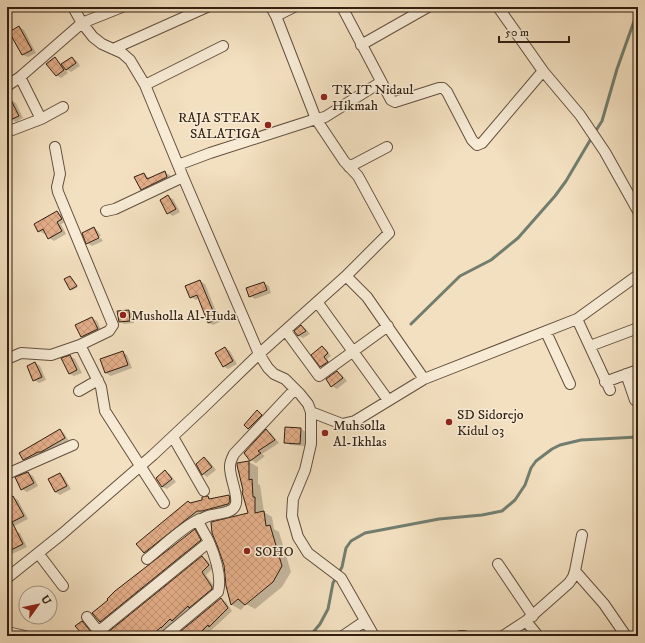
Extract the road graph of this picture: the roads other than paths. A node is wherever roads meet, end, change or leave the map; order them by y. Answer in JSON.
{"nodes":[{"id":1,"x":73,"y":7,"type":"edge"},
{"id":2,"x":122,"y":7,"type":"edge"},
{"id":3,"x":207,"y":7,"type":"edge"},
{"id":4,"x":294,"y":7,"type":"edge"},
{"id":5,"x":342,"y":7,"type":"edge"},
{"id":6,"x":428,"y":7,"type":"edge"},
{"id":7,"x":498,"y":7,"type":"edge"},
{"id":8,"x":273,"y":12,"type":"edge"},
{"id":9,"x":82,"y":23,"type":"junction"},
{"id":10,"x":361,"y":45,"type":"junction"},
{"id":11,"x":223,"y":46,"type":"dead end"},
{"id":12,"x":113,"y":49,"type":"junction"},
{"id":13,"x":543,"y":71,"type":"junction"},
{"id":14,"x":20,"y":77,"type":"junction"},
{"id":15,"x":381,"y":82,"type":"junction"},
{"id":16,"x":145,"y":85,"type":"junction"},
{"id":17,"x":7,"y":86,"type":"edge"},
{"id":18,"x":62,"y":107,"type":"dead end"},
{"id":19,"x":41,"y":119,"type":"junction"},
{"id":20,"x":316,"y":119,"type":"junction"},
{"id":21,"x":7,"y":132,"type":"edge"},
{"id":22,"x":55,"y":147,"type":"dead end"},
{"id":23,"x":387,"y":148,"type":"dead end"},
{"id":24,"x":178,"y":165,"type":"junction"},
{"id":25,"x":349,"y":167,"type":"junction"},
{"id":26,"x":183,"y":177,"type":"junction"},
{"id":27,"x":106,"y":211,"type":"dead end"},
{"id":28,"x":638,"y":211,"type":"edge"},
{"id":29,"x":638,"y":275,"type":"edge"},
{"id":30,"x":346,"y":276,"type":"junction"},
{"id":31,"x":318,"y":303,"type":"junction"},
{"id":32,"x":577,"y":319,"type":"junction"},
{"id":33,"x":388,"y":326,"type":"junction"},
{"id":34,"x":638,"y":328,"type":"edge"},
{"id":35,"x":286,"y":331,"type":"junction"},
{"id":36,"x":546,"y":332,"type":"junction"},
{"id":37,"x":80,"y":344,"type":"junction"},
{"id":38,"x":590,"y":346,"type":"junction"},
{"id":39,"x":353,"y":351,"type":"junction"},
{"id":40,"x":259,"y":354,"type":"junction"},
{"id":41,"x":7,"y":359,"type":"edge"},
{"id":42,"x":638,"y":370,"type":"edge"},
{"id":43,"x":626,"y":374,"type":"junction"},
{"id":44,"x":424,"y":379,"type":"junction"},
{"id":45,"x":98,"y":380,"type":"junction"},
{"id":46,"x":570,"y":384,"type":"dead end"},
{"id":47,"x":295,"y":389,"type":"junction"},
{"id":48,"x":79,"y":391,"type":"dead end"},
{"id":49,"x":388,"y":400,"type":"junction"},
{"id":50,"x":635,"y":400,"type":"dead end"},
{"id":51,"x":311,"y":412,"type":"junction"},
{"id":52,"x":173,"y":436,"type":"junction"},
{"id":53,"x":73,"y":445,"type":"dead end"},
{"id":54,"x":140,"y":466,"type":"junction"},
{"id":55,"x":7,"y":474,"type":"edge"},
{"id":56,"x":204,"y":491,"type":"dead end"},
{"id":57,"x":164,"y":503,"type":"dead end"},
{"id":58,"x":200,"y":519,"type":"junction"},
{"id":59,"x":582,"y":536,"type":"dead end"},
{"id":60,"x":209,"y":542,"type":"junction"},
{"id":61,"x":38,"y":553,"type":"junction"},
{"id":62,"x":147,"y":559,"type":"dead end"},
{"id":63,"x":498,"y":564,"type":"dead end"},
{"id":64,"x":575,"y":571,"type":"junction"},
{"id":65,"x":7,"y":578,"type":"edge"},
{"id":66,"x":63,"y":586,"type":"dead end"},
{"id":67,"x":87,"y":617,"type":"dead end"},
{"id":68,"x":530,"y":618,"type":"junction"},
{"id":69,"x":365,"y":621,"type":"junction"},
{"id":70,"x":7,"y":632,"type":"edge"},
{"id":71,"x":100,"y":634,"type":"edge"},
{"id":72,"x":25,"y":636,"type":"edge"},
{"id":73,"x":165,"y":636,"type":"edge"},
{"id":74,"x":343,"y":636,"type":"edge"},
{"id":75,"x":374,"y":636,"type":"edge"},
{"id":76,"x":460,"y":636,"type":"edge"},
{"id":77,"x":464,"y":636,"type":"edge"},
{"id":78,"x":503,"y":636,"type":"edge"},
{"id":79,"x":538,"y":636,"type":"edge"},
{"id":80,"x":626,"y":636,"type":"edge"}],
"edges":[{"from":1,"to":9,"type":"street"},
{"from":2,"to":9,"type":"street"},
{"from":3,"to":12,"type":"street"},
{"from":4,"to":8,"type":"street"},
{"from":5,"to":10,"type":"street"},
{"from":6,"to":10,"type":"street"},
{"from":7,"to":13,"type":"street"},
{"from":8,"to":20,"type":"street"},
{"from":9,"to":12,"type":"street"},
{"from":9,"to":14,"type":"street"},
{"from":10,"to":15,"type":"street"},
{"from":11,"to":16,"type":"street"},
{"from":12,"to":16,"type":"street"},
{"from":13,"to":15,"type":"street"},
{"from":13,"to":28,"type":"street"},
{"from":14,"to":17,"type":"street"},
{"from":14,"to":19,"type":"street"},
{"from":15,"to":20,"type":"street"},
{"from":16,"to":24,"type":"street"},
{"from":18,"to":19,"type":"street"},
{"from":19,"to":21,"type":"street"},
{"from":20,"to":24,"type":"street"},
{"from":20,"to":25,"type":"street"},
{"from":22,"to":37,"type":"street"},
{"from":23,"to":25,"type":"street"},
{"from":24,"to":26,"type":"street"},
{"from":25,"to":30,"type":"street"},
{"from":26,"to":27,"type":"street"},
{"from":26,"to":40,"type":"street"},
{"from":29,"to":32,"type":"street"},
{"from":30,"to":31,"type":"street"},
{"from":30,"to":33,"type":"street"},
{"from":31,"to":35,"type":"street"},
{"from":31,"to":39,"type":"street"},
{"from":32,"to":36,"type":"street"},
{"from":32,"to":38,"type":"street"},
{"from":33,"to":39,"type":"street"},
{"from":33,"to":44,"type":"street"},
{"from":34,"to":38,"type":"street"},
{"from":35,"to":39,"type":"street"},
{"from":35,"to":40,"type":"street"},
{"from":36,"to":44,"type":"street"},
{"from":36,"to":46,"type":"street"},
{"from":37,"to":41,"type":"street"},
{"from":37,"to":45,"type":"street"},
{"from":38,"to":43,"type":"street"},
{"from":39,"to":49,"type":"street"},
{"from":40,"to":47,"type":"street"},
{"from":40,"to":52,"type":"street"},
{"from":42,"to":43,"type":"street"},
{"from":43,"to":50,"type":"street"},
{"from":44,"to":49,"type":"street"},
{"from":45,"to":48,"type":"street"},
{"from":45,"to":54,"type":"street"},
{"from":47,"to":51,"type":"street"},
{"from":47,"to":58,"type":"street"},
{"from":49,"to":51,"type":"street"},
{"from":51,"to":69,"type":"street"},
{"from":52,"to":54,"type":"street"},
{"from":52,"to":56,"type":"street"},
{"from":53,"to":55,"type":"street"},
{"from":54,"to":57,"type":"street"},
{"from":54,"to":61,"type":"street"},
{"from":58,"to":60,"type":"street"},
{"from":58,"to":62,"type":"street"},
{"from":59,"to":64,"type":"street"},
{"from":60,"to":71,"type":"street"},
{"from":60,"to":73,"type":"street"},
{"from":61,"to":65,"type":"street"},
{"from":61,"to":66,"type":"street"},
{"from":63,"to":68,"type":"street"},
{"from":64,"to":68,"type":"street"},
{"from":64,"to":80,"type":"street"},
{"from":67,"to":71,"type":"street"},
{"from":68,"to":78,"type":"street"},
{"from":68,"to":79,"type":"street"},
{"from":69,"to":74,"type":"street"},
{"from":69,"to":75,"type":"street"},
{"from":70,"to":72,"type":"street"},
{"from":76,"to":77,"type":"street"}]}
